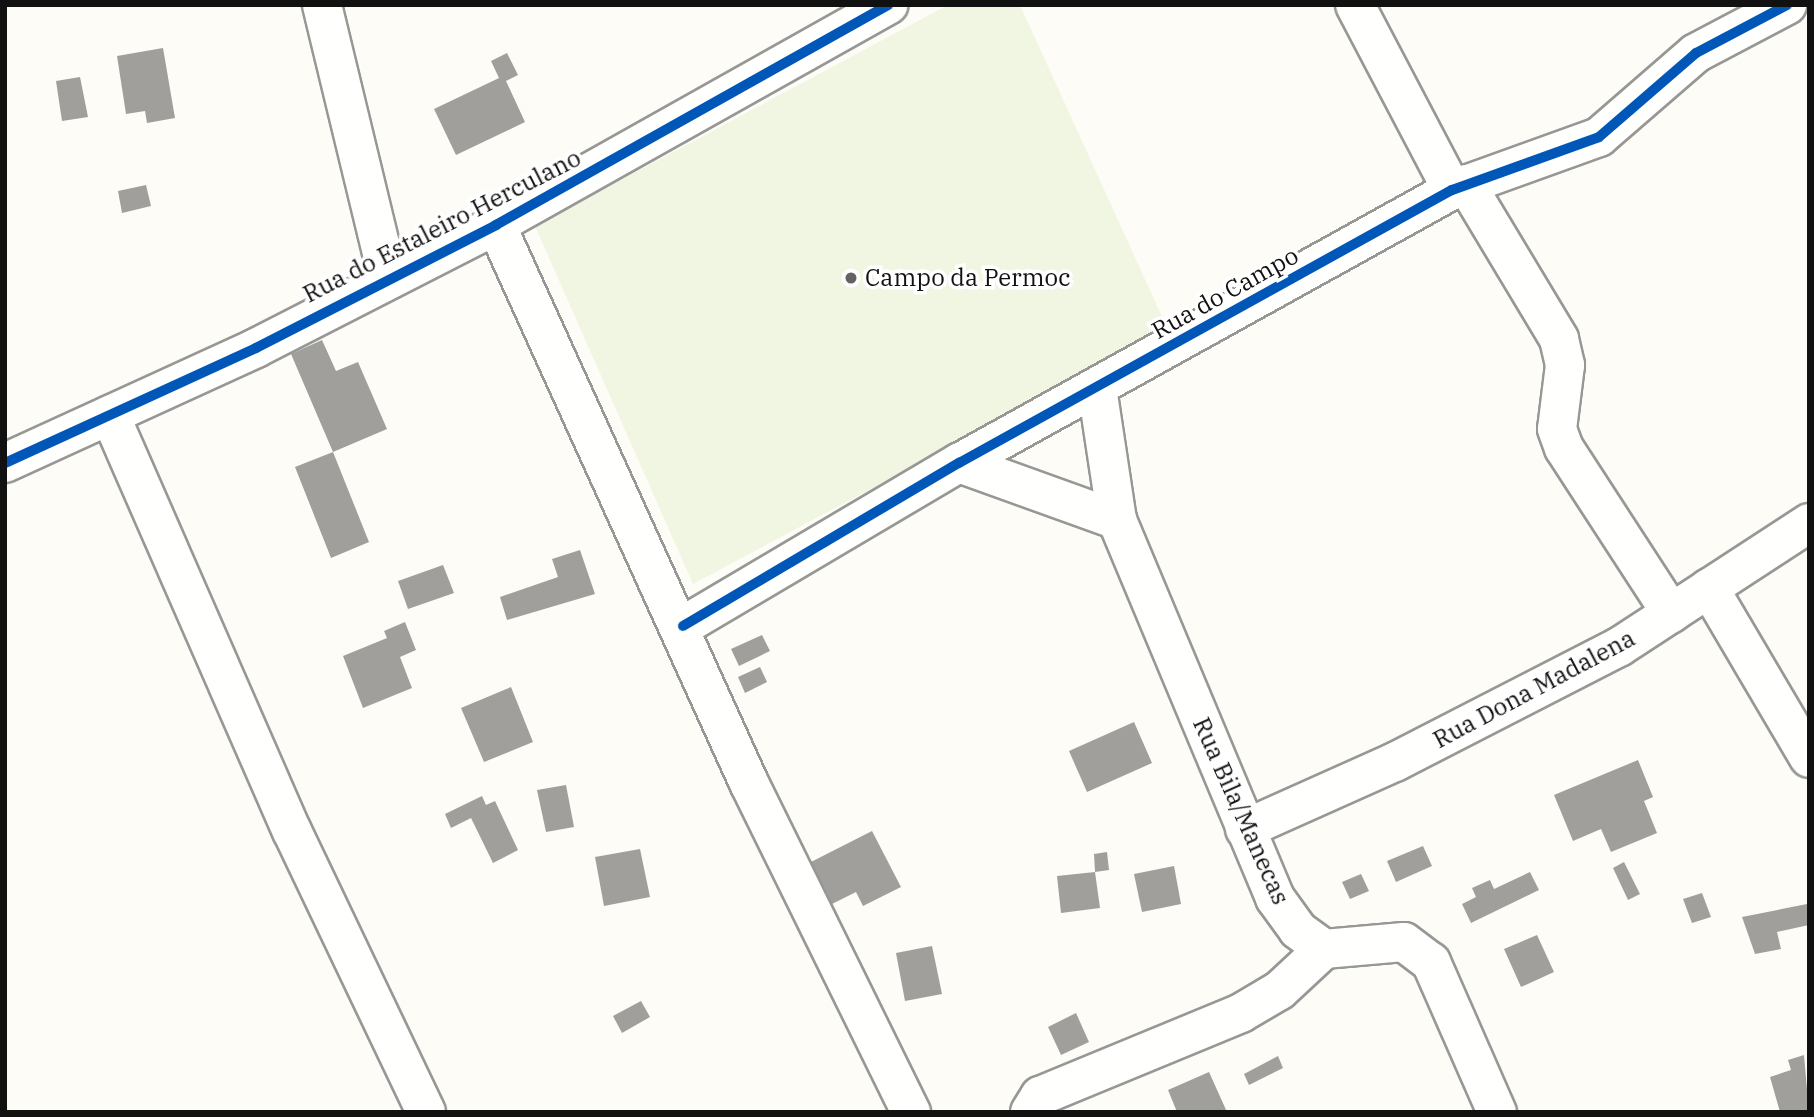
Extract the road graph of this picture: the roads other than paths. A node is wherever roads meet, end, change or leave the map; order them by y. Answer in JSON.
{"nodes":[{"id":1,"x":322,"y":5,"type":"edge"},
{"id":2,"x":1355,"y":5,"type":"edge"},
{"id":3,"x":1787,"y":5,"type":"edge"},
{"id":4,"x":868,"y":10,"type":"edge"},
{"id":5,"x":1459,"y":187,"type":"junction"},
{"id":6,"x":495,"y":225,"type":"junction"},
{"id":7,"x":388,"y":278,"type":"junction"},
{"id":8,"x":1097,"y":388,"type":"junction"},
{"id":9,"x":110,"y":415,"type":"junction"},
{"id":10,"x":5,"y":463,"type":"edge"},
{"id":11,"x":959,"y":463,"type":"junction"},
{"id":12,"x":1118,"y":520,"type":"junction"},
{"id":13,"x":1809,"y":523,"type":"edge"},
{"id":14,"x":1709,"y":588,"type":"junction"},
{"id":15,"x":1671,"y":613,"type":"junction"},
{"id":16,"x":683,"y":626,"type":"junction"},
{"id":17,"x":1809,"y":758,"type":"edge"},
{"id":18,"x":1245,"y":829,"type":"junction"},
{"id":19,"x":1324,"y":949,"type":"junction"},
{"id":20,"x":426,"y":1112,"type":"edge"},
{"id":21,"x":911,"y":1112,"type":"edge"},
{"id":22,"x":1030,"y":1112,"type":"edge"},
{"id":23,"x":1497,"y":1112,"type":"edge"}],
"edges":[{"from":1,"to":7,"type":"street"},
{"from":2,"to":5,"type":"street"},
{"from":3,"to":5,"type":"street","name":"Rua do Campo"},
{"from":4,"to":6,"type":"street","name":"Rua do Estaleiro Herculano"},
{"from":5,"to":8,"type":"street","name":"Rua do Campo"},
{"from":5,"to":15,"type":"street"},
{"from":6,"to":7,"type":"street","name":"Rua do Estaleiro Herculano"},
{"from":6,"to":16,"type":"street"},
{"from":7,"to":9,"type":"street","name":"Rua do Estaleiro Herculano"},
{"from":8,"to":11,"type":"street","name":"Rua do Campo"},
{"from":8,"to":12,"type":"street","name":"Rua Bila/Manecas"},
{"from":9,"to":10,"type":"street","name":"Rua do Estaleiro Herculano"},
{"from":9,"to":20,"type":"street"},
{"from":11,"to":12,"type":"street"},
{"from":11,"to":16,"type":"street","name":"Rua do Campo"},
{"from":12,"to":18,"type":"street","name":"Rua Bila/Manecas"},
{"from":13,"to":14,"type":"street","name":"Rua Dona Madalena"},
{"from":14,"to":15,"type":"street","name":"Rua Dona Madalena"},
{"from":14,"to":17,"type":"street"},
{"from":15,"to":18,"type":"street","name":"Rua Dona Madalena"},
{"from":16,"to":21,"type":"street"},
{"from":18,"to":19,"type":"street","name":"Rua Bila/Manecas"},
{"from":19,"to":22,"type":"street"},
{"from":19,"to":23,"type":"street"}]}
